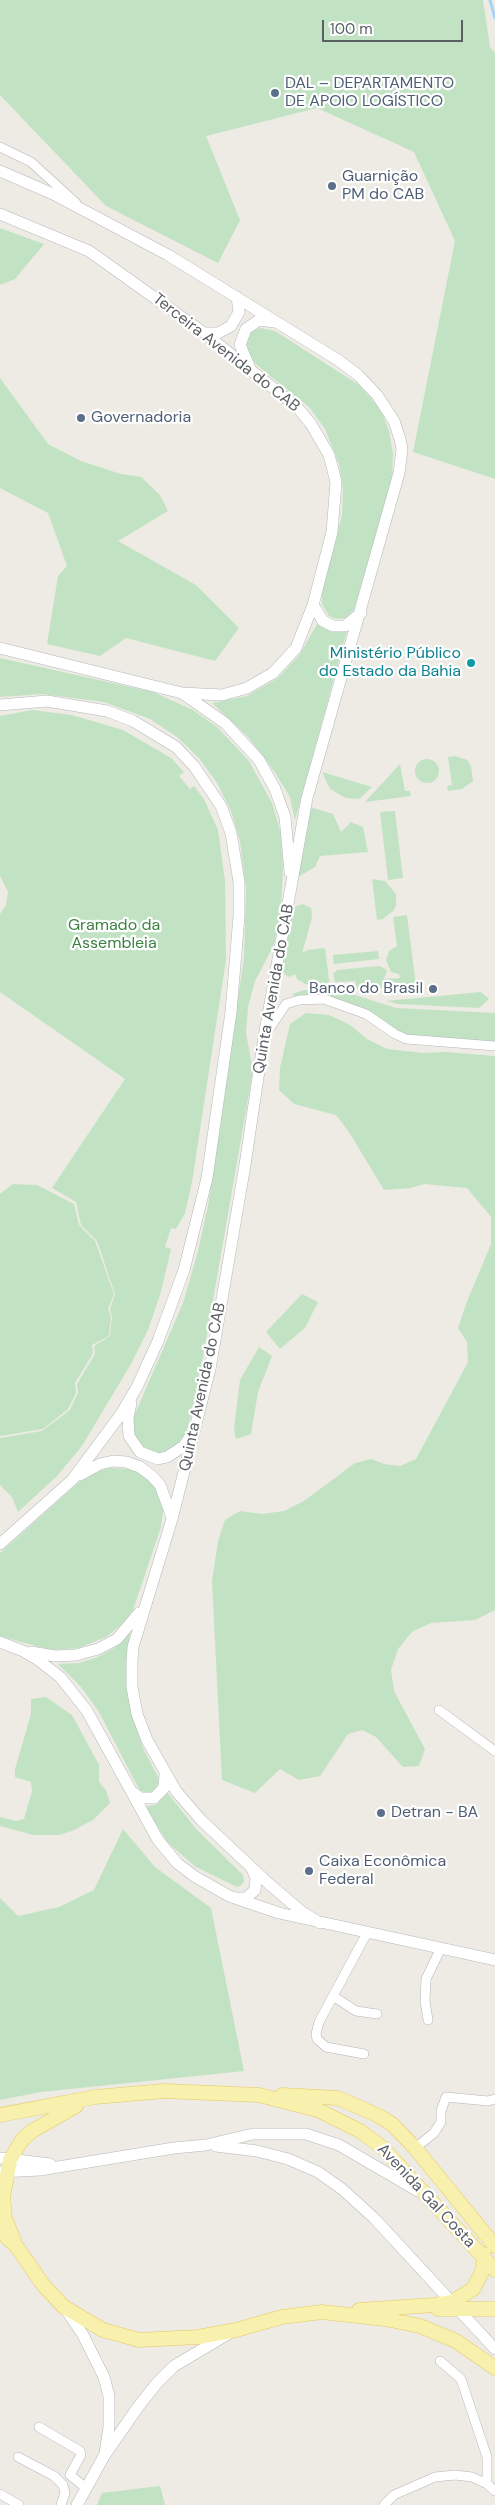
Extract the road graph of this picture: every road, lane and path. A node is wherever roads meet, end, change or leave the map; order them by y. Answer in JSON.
{"nodes":[{"id":1,"x":1,"y":146,"type":"edge"},
{"id":2,"x":0,"y":171,"type":"edge"},
{"id":3,"x":83,"y":210,"type":"junction"},
{"id":4,"x":0,"y":214,"type":"edge"},
{"id":5,"x":237,"y":297,"type":"junction"},
{"id":6,"x":278,"y":323,"type":"junction"},
{"id":7,"x":204,"y":333,"type":"junction"},
{"id":8,"x":250,"y":368,"type":"junction"},
{"id":9,"x":313,"y":605,"type":"junction"},
{"id":10,"x":361,"y":613,"type":"junction"},
{"id":11,"x":0,"y":648,"type":"edge"},
{"id":12,"x":182,"y":693,"type":"junction"},
{"id":13,"x":0,"y":705,"type":"edge"},
{"id":14,"x":290,"y":897,"type":"junction"},
{"id":15,"x":264,"y":1037,"type":"junction"},
{"id":16,"x":495,"y":1046,"type":"edge"},
{"id":17,"x":137,"y":1387,"type":"junction"},
{"id":18,"x":198,"y":1423,"type":"junction"},
{"id":19,"x":72,"y":1480,"type":"junction"},
{"id":20,"x":172,"y":1519,"type":"junction"},
{"id":21,"x":0,"y":1544,"type":"edge"},
{"id":22,"x":144,"y":1605,"type":"junction"},
{"id":23,"x":0,"y":1642,"type":"edge"},
{"id":24,"x":23,"y":1651,"type":"junction"},
{"id":25,"x":439,"y":1710,"type":"dead end"},
{"id":26,"x":495,"y":1751,"type":"edge"},
{"id":27,"x":164,"y":1774,"type":"junction"},
{"id":28,"x":128,"y":1789,"type":"junction"},
{"id":29,"x":250,"y":1866,"type":"junction"},
{"id":30,"x":229,"y":1896,"type":"junction"},
{"id":31,"x":320,"y":1923,"type":"junction"},
{"id":32,"x":367,"y":1933,"type":"junction"},
{"id":33,"x":440,"y":1950,"type":"junction"},
{"id":34,"x":495,"y":1960,"type":"edge"},
{"id":35,"x":333,"y":1996,"type":"junction"},
{"id":36,"x":377,"y":2014,"type":"dead end"},
{"id":37,"x":428,"y":2020,"type":"dead end"},
{"id":38,"x":364,"y":2054,"type":"dead end"},
{"id":39,"x":259,"y":2095,"type":"junction"},
{"id":40,"x":95,"y":2097,"type":"junction"},
{"id":41,"x":495,"y":2100,"type":"edge"},
{"id":42,"x":0,"y":2115,"type":"edge"},
{"id":43,"x":206,"y":2145,"type":"junction"},
{"id":44,"x":415,"y":2148,"type":"junction"},
{"id":45,"x":4,"y":2166,"type":"edge"},
{"id":46,"x":432,"y":2200,"type":"junction"},
{"id":47,"x":0,"y":2231,"type":"edge"},
{"id":48,"x":483,"y":2233,"type":"junction"},
{"id":49,"x":495,"y":2246,"type":"edge"},
{"id":50,"x":17,"y":2248,"type":"junction"},
{"id":51,"x":484,"y":2258,"type":"junction"},
{"id":52,"x":495,"y":2270,"type":"edge"},
{"id":53,"x":64,"y":2306,"type":"junction"},
{"id":54,"x":456,"y":2306,"type":"junction"},
{"id":55,"x":495,"y":2309,"type":"edge"},
{"id":56,"x":322,"y":2312,"type":"junction"},
{"id":57,"x":236,"y":2330,"type":"junction"},
{"id":58,"x":495,"y":2349,"type":"edge"},
{"id":59,"x":440,"y":2361,"type":"dead end"},
{"id":60,"x":495,"y":2368,"type":"edge"},
{"id":61,"x":40,"y":2427,"type":"dead end"},
{"id":62,"x":104,"y":2456,"type":"junction"},
{"id":63,"x":18,"y":2457,"type":"dead end"},
{"id":64,"x":487,"y":2484,"type":"junction"},
{"id":65,"x":86,"y":2488,"type":"junction"},
{"id":66,"x":495,"y":2491,"type":"edge"},
{"id":67,"x":0,"y":2494,"type":"edge"},
{"id":68,"x":19,"y":2505,"type":"edge"},
{"id":69,"x":60,"y":2505,"type":"edge"},
{"id":70,"x":77,"y":2505,"type":"edge"},
{"id":71,"x":384,"y":2505,"type":"edge"}],
"edges":[{"from":1,"to":3,"type":"street"},
{"from":2,"to":3,"type":"main road"},
{"from":3,"to":5,"type":"main road"},
{"from":4,"to":7,"type":"main road","name":"Terceira Avenida do CAB"},
{"from":5,"to":6,"type":"main road"},
{"from":5,"to":7,"type":"main road"},
{"from":6,"to":8,"type":"main road"},
{"from":6,"to":10,"type":"main road","name":"Quinta Avenida do CAB"},
{"from":7,"to":8,"type":"main road","name":"Terceira Avenida do CAB"},
{"from":8,"to":9,"type":"main road","name":"Terceira Avenida do CAB"},
{"from":9,"to":10,"type":"main road"},
{"from":9,"to":12,"type":"main road","name":"Terceira Avenida do CAB"},
{"from":10,"to":14,"type":"main road","name":"Quinta Avenida do CAB"},
{"from":11,"to":12,"type":"main road"},
{"from":12,"to":14,"type":"main road"},
{"from":13,"to":17,"type":"main road"},
{"from":14,"to":15,"type":"main road","name":"Quinta Avenida do CAB"},
{"from":15,"to":16,"type":"street"},
{"from":15,"to":18,"type":"main road","name":"Quinta Avenida do CAB"},
{"from":17,"to":18,"type":"main road"},
{"from":17,"to":19,"type":"main road"},
{"from":18,"to":20,"type":"main road","name":"Quinta Avenida do CAB"},
{"from":19,"to":20,"type":"main road"},
{"from":19,"to":21,"type":"main road"},
{"from":20,"to":22,"type":"main road","name":"Quinta Avenida do CAB"},
{"from":22,"to":24,"type":"main road"},
{"from":22,"to":27,"type":"main road"},
{"from":23,"to":24,"type":"main road"},
{"from":24,"to":28,"type":"main road"},
{"from":25,"to":26,"type":"street"},
{"from":27,"to":28,"type":"main road"},
{"from":27,"to":29,"type":"main road"},
{"from":28,"to":30,"type":"main road"},
{"from":29,"to":30,"type":"main road"},
{"from":29,"to":31,"type":"main road"},
{"from":30,"to":31,"type":"main road"},
{"from":31,"to":32,"type":"main road"},
{"from":32,"to":33,"type":"main road"},
{"from":32,"to":35,"type":"street"},
{"from":33,"to":34,"type":"main road"},
{"from":33,"to":37,"type":"street"},
{"from":35,"to":36,"type":"street"},
{"from":35,"to":38,"type":"street"},
{"from":39,"to":40,"type":"main road","name":"Avenida Gal Costa"},
{"from":39,"to":44,"type":"main road"},
{"from":39,"to":46,"type":"main road","name":"Avenida Gal Costa"},
{"from":40,"to":42,"type":"main road","name":"Avenida Gal Costa"},
{"from":40,"to":45,"type":"main road"},
{"from":41,"to":44,"type":"street"},
{"from":43,"to":45,"type":"main road"},
{"from":43,"to":46,"type":"main road"},
{"from":43,"to":54,"type":"main road"},
{"from":44,"to":48,"type":"main road"},
{"from":45,"to":50,"type":"main road"},
{"from":46,"to":51,"type":"main road","name":"Avenida Gal Costa"},
{"from":47,"to":50,"type":"main road"},
{"from":48,"to":49,"type":"main road"},
{"from":48,"to":51,"type":"main road"},
{"from":50,"to":53,"type":"main road"},
{"from":51,"to":52,"type":"main road","name":"Avenida Gal Costa"},
{"from":51,"to":54,"type":"main road"},
{"from":53,"to":57,"type":"main road"},
{"from":53,"to":62,"type":"main road"},
{"from":54,"to":55,"type":"main road"},
{"from":54,"to":56,"type":"main road"},
{"from":54,"to":58,"type":"main road"},
{"from":56,"to":57,"type":"main road"},
{"from":56,"to":60,"type":"main road"},
{"from":57,"to":62,"type":"main road"},
{"from":59,"to":64,"type":"street"},
{"from":61,"to":65,"type":"street"},
{"from":62,"to":65,"type":"main road"},
{"from":63,"to":69,"type":"street"},
{"from":64,"to":66,"type":"street"},
{"from":64,"to":71,"type":"street"},
{"from":65,"to":70,"type":"main road"},
{"from":67,"to":68,"type":"street"}]}
